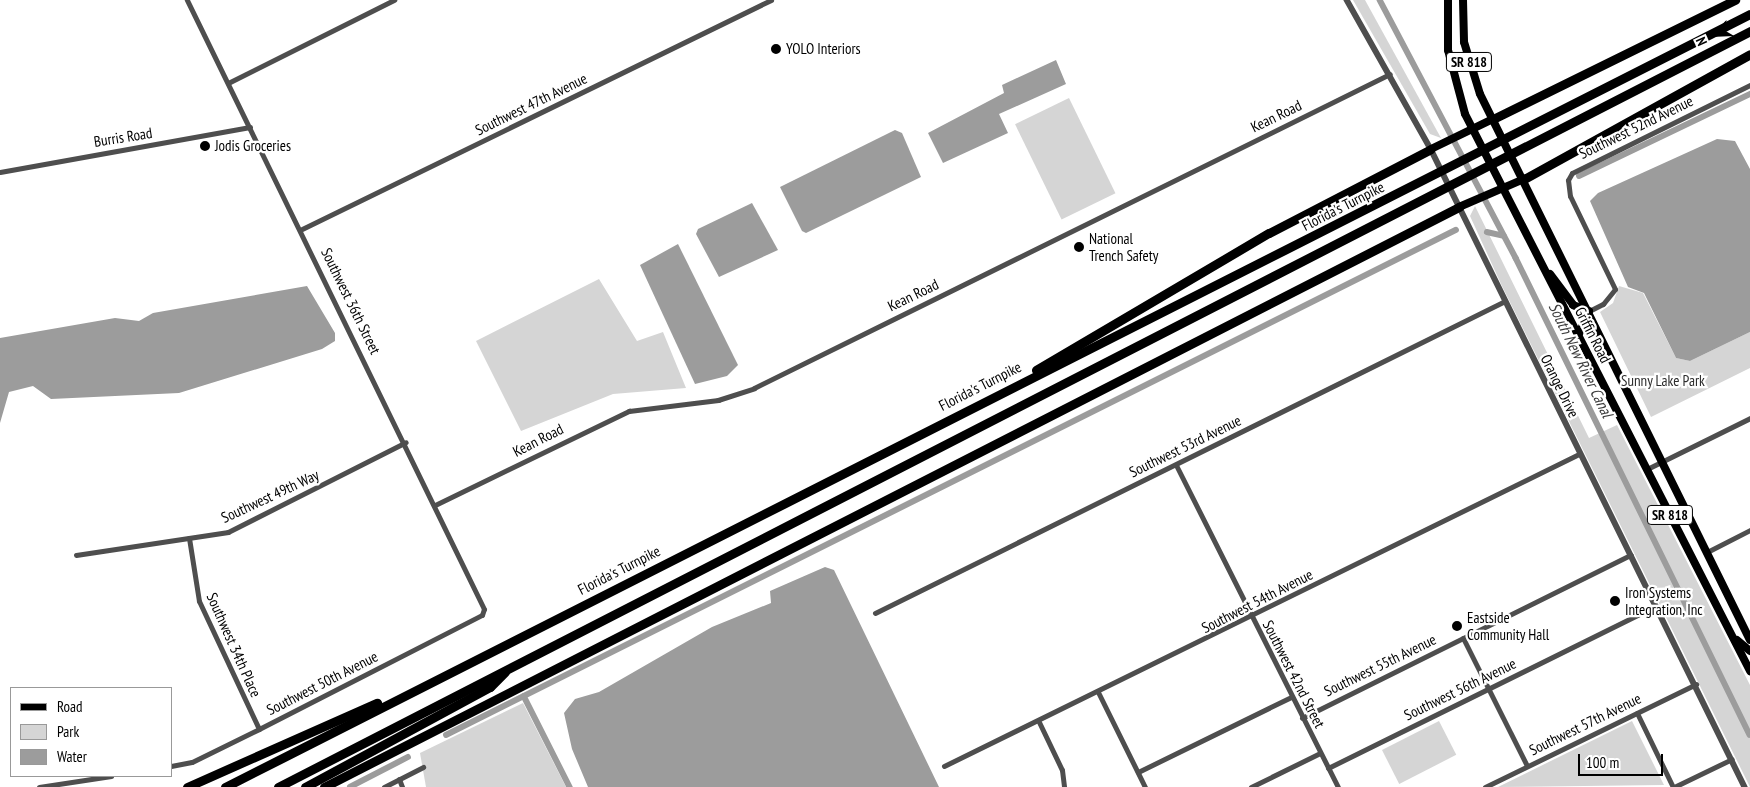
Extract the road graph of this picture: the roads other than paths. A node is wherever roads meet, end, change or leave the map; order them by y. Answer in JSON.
{"nodes":[{"id":1,"x":188,"y":0,"type":"edge"},
{"id":2,"x":394,"y":0,"type":"edge"},
{"id":3,"x":771,"y":0,"type":"edge"},
{"id":4,"x":1347,"y":0,"type":"edge"},
{"id":5,"x":1448,"y":0,"type":"edge"},
{"id":6,"x":1463,"y":0,"type":"edge"},
{"id":7,"x":1735,"y":0,"type":"edge"},
{"id":8,"x":1750,"y":14,"type":"edge"},
{"id":9,"x":1750,"y":31,"type":"edge"},
{"id":10,"x":1750,"y":54,"type":"edge"},
{"id":11,"x":1390,"y":74,"type":"junction"},
{"id":12,"x":228,"y":82,"type":"junction"},
{"id":13,"x":1750,"y":85,"type":"edge"},
{"id":14,"x":1493,"y":119,"type":"junction"},
{"id":15,"x":250,"y":127,"type":"junction"},
{"id":16,"x":1472,"y":128,"type":"junction"},
{"id":17,"x":1431,"y":149,"type":"junction"},
{"id":18,"x":0,"y":172,"type":"edge"},
{"id":19,"x":1524,"y":179,"type":"junction"},
{"id":20,"x":1501,"y":186,"type":"junction"},
{"id":21,"x":1459,"y":207,"type":"junction"},
{"id":22,"x":302,"y":229,"type":"junction"},
{"id":23,"x":1539,"y":261,"type":"junction"},
{"id":24,"x":1505,"y":301,"type":"junction"},
{"id":25,"x":1589,"y":311,"type":"junction"},
{"id":26,"x":1578,"y":336,"type":"junction"},
{"id":27,"x":1019,"y":382,"type":"junction"},
{"id":28,"x":1750,"y":418,"type":"edge"},
{"id":29,"x":406,"y":442,"type":"junction"},
{"id":30,"x":1580,"y":454,"type":"junction"},
{"id":31,"x":1662,"y":461,"type":"junction"},
{"id":32,"x":1176,"y":465,"type":"junction"},
{"id":33,"x":1647,"y":469,"type":"junction"},
{"id":34,"x":435,"y":505,"type":"junction"},
{"id":35,"x":1750,"y":530,"type":"edge"},
{"id":36,"x":189,"y":538,"type":"junction"},
{"id":37,"x":1707,"y":552,"type":"junction"},
{"id":38,"x":76,"y":555,"type":"dead end"},
{"id":39,"x":1631,"y":555,"type":"junction"},
{"id":40,"x":1656,"y":606,"type":"junction"},
{"id":41,"x":875,"y":612,"type":"dead end"},
{"id":42,"x":482,"y":615,"type":"joint"},
{"id":43,"x":1252,"y":617,"type":"junction"},
{"id":44,"x":1731,"y":632,"type":"junction"},
{"id":45,"x":1463,"y":638,"type":"junction"},
{"id":46,"x":1750,"y":640,"type":"edge"},
{"id":47,"x":1750,"y":651,"type":"edge"},
{"id":48,"x":512,"y":664,"type":"junction"},
{"id":49,"x":1749,"y":667,"type":"edge"},
{"id":50,"x":1696,"y":684,"type":"junction"},
{"id":51,"x":421,"y":685,"type":"junction"},
{"id":52,"x":1489,"y":689,"type":"junction"},
{"id":53,"x":1098,"y":692,"type":"junction"},
{"id":54,"x":1292,"y":696,"type":"junction"},
{"id":55,"x":1637,"y":713,"type":"junction"},
{"id":56,"x":1302,"y":718,"type":"junction"},
{"id":57,"x":1039,"y":722,"type":"junction"},
{"id":58,"x":260,"y":729,"type":"junction"},
{"id":59,"x":402,"y":749,"type":"junction"},
{"id":60,"x":1320,"y":753,"type":"junction"},
{"id":61,"x":1732,"y":759,"type":"junction"},
{"id":62,"x":172,"y":766,"type":"edge"},
{"id":63,"x":944,"y":766,"type":"dead end"},
{"id":64,"x":1527,"y":766,"type":"junction"},
{"id":65,"x":423,"y":767,"type":"dead end"},
{"id":66,"x":1328,"y":768,"type":"junction"},
{"id":67,"x":1138,"y":772,"type":"junction"},
{"id":68,"x":105,"y":777,"type":"edge"},
{"id":69,"x":399,"y":779,"type":"junction"},
{"id":70,"x":229,"y":785,"type":"edge"},
{"id":71,"x":40,"y":787,"type":"edge"},
{"id":72,"x":187,"y":787,"type":"edge"},
{"id":73,"x":278,"y":787,"type":"edge"},
{"id":74,"x":305,"y":787,"type":"edge"},
{"id":75,"x":324,"y":787,"type":"edge"},
{"id":76,"x":336,"y":787,"type":"edge"},
{"id":77,"x":384,"y":787,"type":"edge"},
{"id":78,"x":402,"y":787,"type":"edge"},
{"id":79,"x":1064,"y":787,"type":"edge"},
{"id":80,"x":1145,"y":787,"type":"edge"},
{"id":81,"x":1251,"y":787,"type":"edge"},
{"id":82,"x":1338,"y":787,"type":"edge"},
{"id":83,"x":1485,"y":787,"type":"edge"},
{"id":84,"x":1674,"y":787,"type":"edge"},
{"id":85,"x":1745,"y":787,"type":"edge"}],
"edges":[{"from":1,"to":12,"type":"street","name":"Southwest 36th Street"},
{"from":2,"to":12,"type":"street"},
{"from":3,"to":22,"type":"street","name":"Southwest 47th Avenue"},
{"from":4,"to":11,"type":"street","name":"Orange Drive"},
{"from":5,"to":16,"type":"main road","name":"Griffin Road","number":"SR 818"},
{"from":6,"to":14,"type":"main road","name":"Griffin Road","number":"SR 818"},
{"from":7,"to":14,"type":"highway"},
{"from":8,"to":27,"type":"highway","name":"Florida's Turnpike"},
{"from":9,"to":48,"type":"highway"},
{"from":10,"to":19,"type":"highway"},
{"from":11,"to":17,"type":"street","name":"Orange Drive"},
{"from":11,"to":34,"type":"street","name":"Kean Road"},
{"from":12,"to":15,"type":"street","name":"Southwest 36th Street"},
{"from":13,"to":25,"type":"street","name":"Southwest 52nd Avenue"},
{"from":14,"to":16,"type":"main road"},
{"from":14,"to":19,"type":"main road","name":"Griffin Road","number":"SR 818"},
{"from":15,"to":18,"type":"street","name":"Burris Road"},
{"from":15,"to":22,"type":"street","name":"Southwest 36th Street"},
{"from":16,"to":17,"type":"main road"},
{"from":16,"to":20,"type":"main road","name":"Griffin Road","number":"SR 818"},
{"from":17,"to":21,"type":"street","name":"Orange Drive"},
{"from":17,"to":27,"type":"highway"},
{"from":19,"to":20,"type":"main road"},
{"from":19,"to":25,"type":"main road","name":"Griffin Road","number":"SR 818"},
{"from":20,"to":21,"type":"main road"},
{"from":20,"to":23,"type":"main road","name":"Griffin Road","number":"SR 818"},
{"from":21,"to":24,"type":"street","name":"Orange Drive"},
{"from":21,"to":59,"type":"highway"},
{"from":22,"to":29,"type":"street","name":"Southwest 36th Street"},
{"from":23,"to":25,"type":"main road"},
{"from":23,"to":26,"type":"main road","name":"Griffin Road","number":"SR 818"},
{"from":24,"to":30,"type":"street","name":"Orange Drive"},
{"from":24,"to":32,"type":"street","name":"Southwest 53rd Avenue"},
{"from":25,"to":26,"type":"main road"},
{"from":25,"to":31,"type":"main road","name":"Griffin Road","number":"SR 818"},
{"from":26,"to":33,"type":"main road","name":"Griffin Road","number":"SR 818"},
{"from":27,"to":51,"type":"highway","name":"Florida's Turnpike"},
{"from":28,"to":31,"type":"street"},
{"from":29,"to":34,"type":"street","name":"Southwest 36th Street"},
{"from":29,"to":36,"type":"street","name":"Southwest 49th Way"},
{"from":30,"to":39,"type":"street","name":"Orange Drive"},
{"from":30,"to":43,"type":"street","name":"Southwest 54th Avenue"},
{"from":31,"to":33,"type":"street"},
{"from":31,"to":37,"type":"main road","name":"Griffin Road","number":"SR 818"},
{"from":32,"to":41,"type":"street","name":"Southwest 53rd Avenue"},
{"from":32,"to":43,"type":"street","name":"Southwest 42nd Street"},
{"from":33,"to":44,"type":"main road","name":"Griffin Road","number":"SR 818"},
{"from":34,"to":42,"type":"street","name":"Southwest 36th Street"},
{"from":35,"to":37,"type":"street"},
{"from":36,"to":38,"type":"street","name":"Southwest 49th Way"},
{"from":36,"to":58,"type":"street","name":"Southwest 34th Place"},
{"from":37,"to":46,"type":"main road","name":"Griffin Road","number":"SR 818"},
{"from":39,"to":40,"type":"street","name":"Orange Drive"},
{"from":39,"to":45,"type":"street","name":"Southwest 55th Avenue"},
{"from":40,"to":50,"type":"street","name":"Orange Drive"},
{"from":40,"to":52,"type":"street","name":"Southwest 56th Avenue"},
{"from":42,"to":58,"type":"street","name":"Southwest 50th Avenue"},
{"from":43,"to":53,"type":"street","name":"Southwest 54th Avenue"},
{"from":43,"to":54,"type":"street","name":"Southwest 42nd Street"},
{"from":44,"to":47,"type":"main road"},
{"from":44,"to":49,"type":"main road","name":"Griffin Road","number":"SR 818"},
{"from":45,"to":52,"type":"street"},
{"from":45,"to":56,"type":"street","name":"Southwest 55th Avenue"},
{"from":48,"to":73,"type":"highway"},
{"from":48,"to":74,"type":"highway"},
{"from":50,"to":55,"type":"street","name":"Southwest 57th Avenue"},
{"from":50,"to":61,"type":"street","name":"Orange Drive"},
{"from":51,"to":70,"type":"highway","name":"Florida's Turnpike"},
{"from":51,"to":72,"type":"highway"},
{"from":52,"to":64,"type":"street"},
{"from":52,"to":66,"type":"street","name":"Southwest 56th Avenue"},
{"from":53,"to":57,"type":"street","name":"Southwest 54th Avenue"},
{"from":53,"to":67,"type":"street"},
{"from":54,"to":56,"type":"street","name":"Southwest 42nd Street"},
{"from":54,"to":67,"type":"street"},
{"from":55,"to":64,"type":"street","name":"Southwest 57th Avenue"},
{"from":55,"to":84,"type":"street"},
{"from":56,"to":60,"type":"street","name":"Southwest 42nd Street"},
{"from":57,"to":63,"type":"street","name":"Southwest 54th Avenue"},
{"from":57,"to":79,"type":"street"},
{"from":58,"to":62,"type":"street","name":"Southwest 50th Avenue"},
{"from":59,"to":75,"type":"highway"},
{"from":59,"to":76,"type":"highway"},
{"from":60,"to":66,"type":"street","name":"Southwest 42nd Street"},
{"from":60,"to":81,"type":"street"},
{"from":61,"to":84,"type":"street"},
{"from":61,"to":85,"type":"street","name":"Orange Drive"},
{"from":64,"to":83,"type":"street","name":"Southwest 57th Avenue"},
{"from":65,"to":69,"type":"street"},
{"from":66,"to":82,"type":"street","name":"Southwest 42nd Street"},
{"from":67,"to":80,"type":"street"},
{"from":68,"to":71,"type":"street"},
{"from":69,"to":77,"type":"street"},
{"from":69,"to":78,"type":"street"}]}
